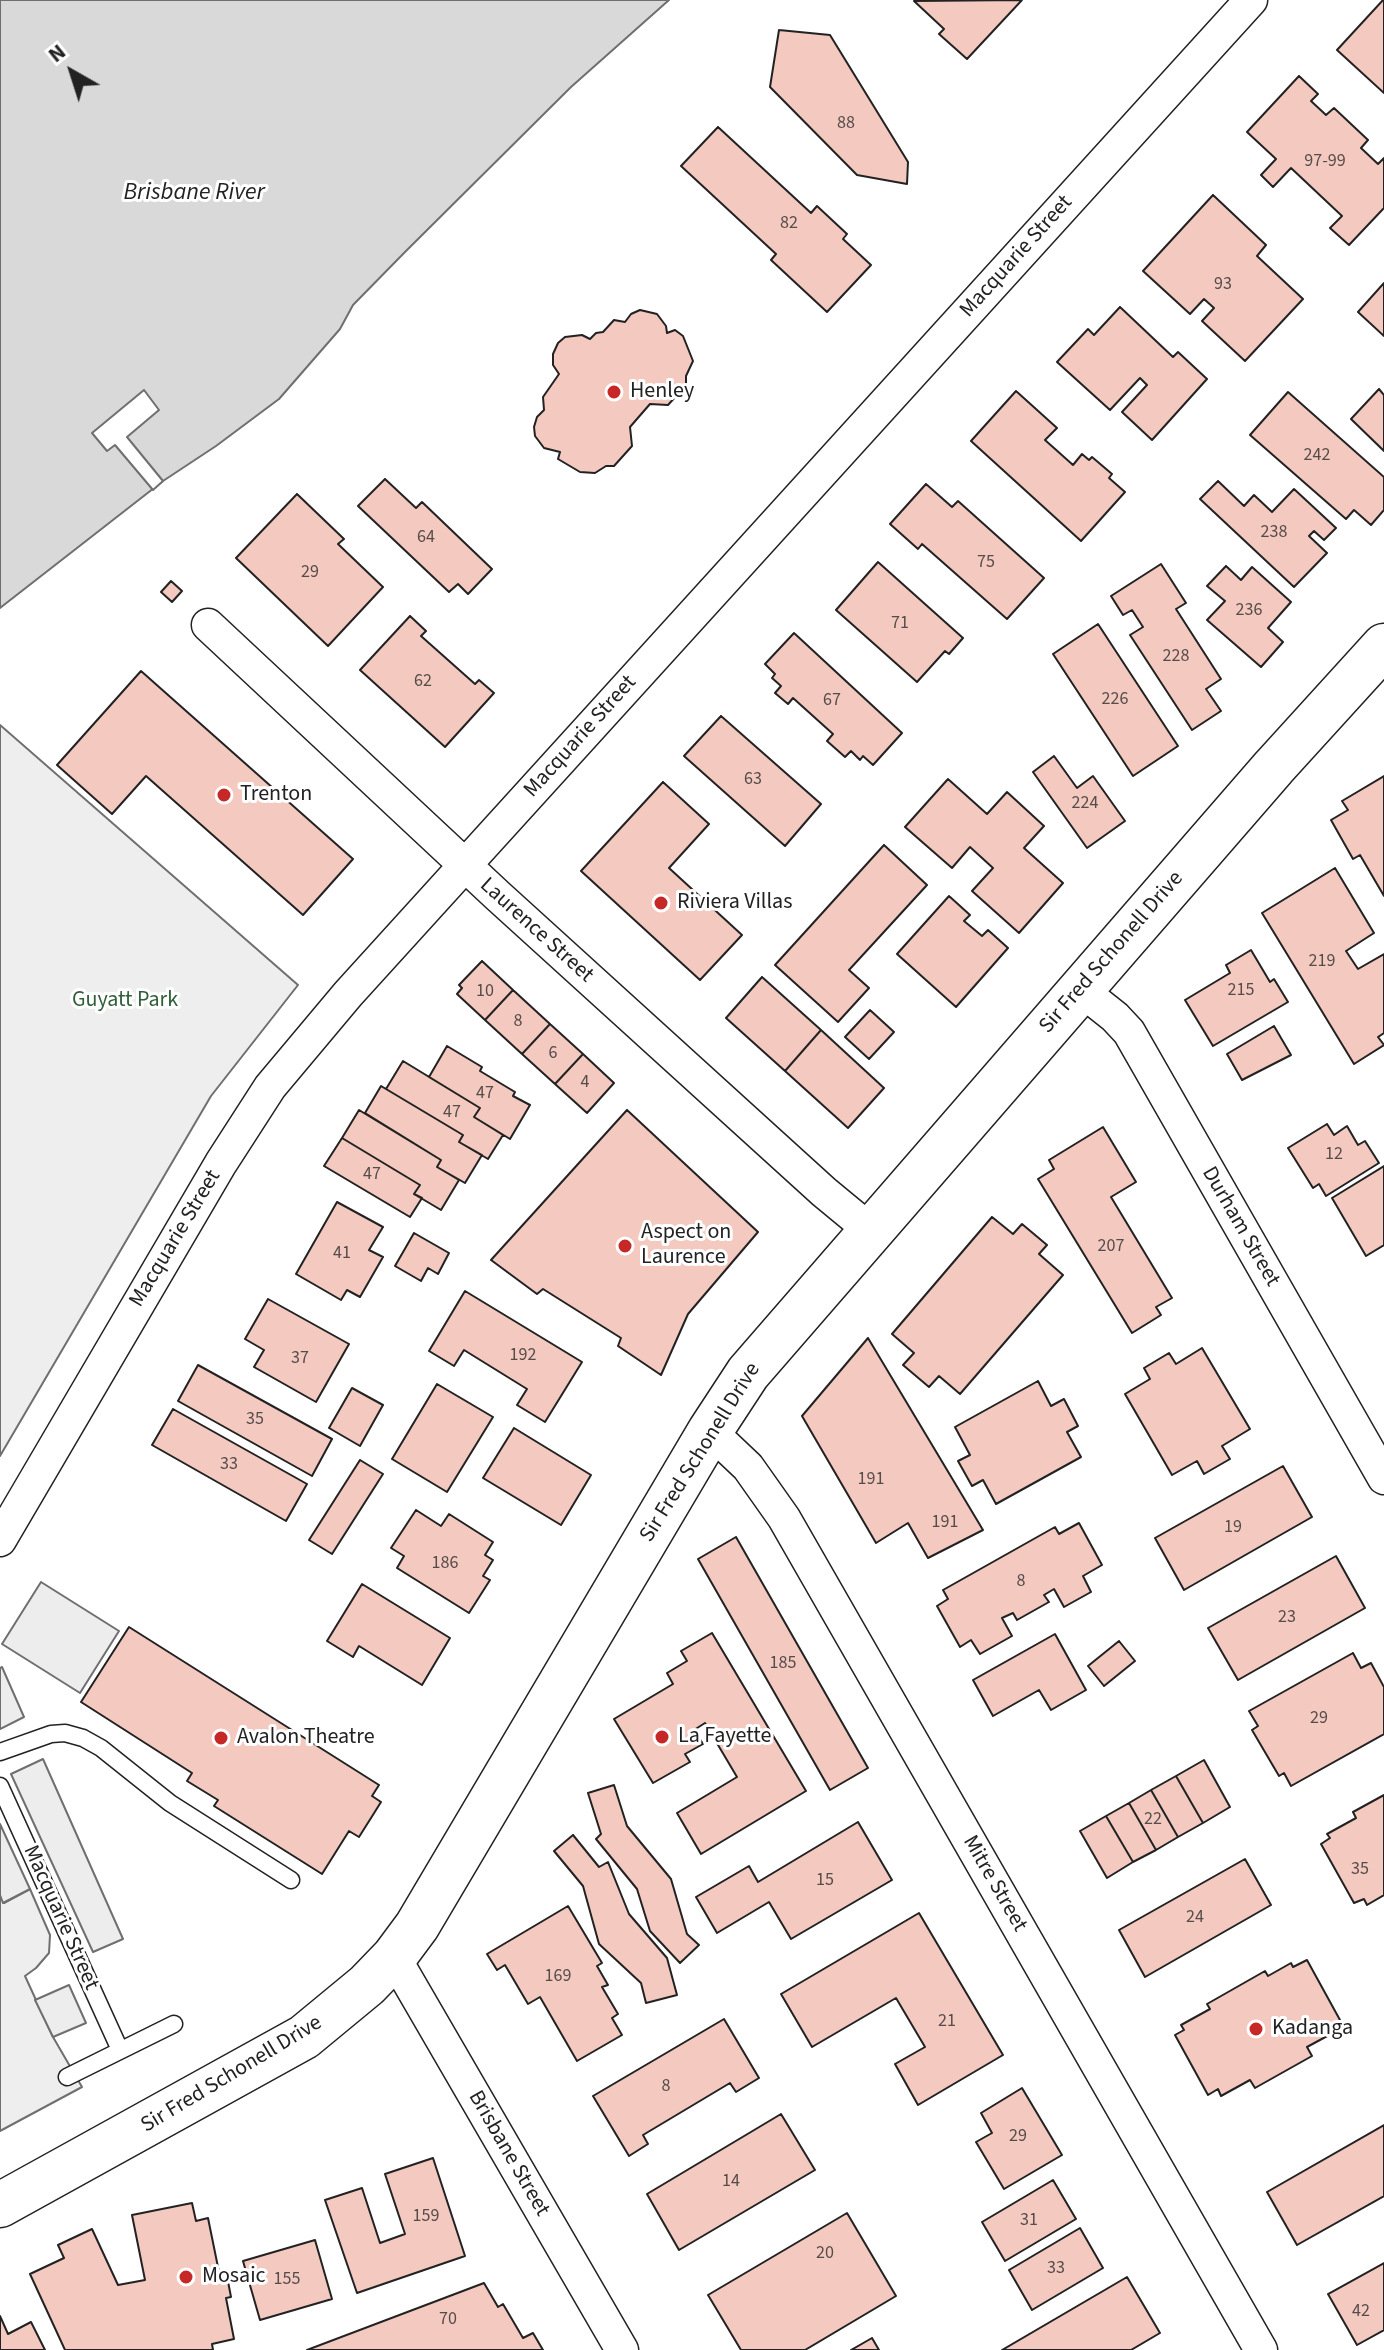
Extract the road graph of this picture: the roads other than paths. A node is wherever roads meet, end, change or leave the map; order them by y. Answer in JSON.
{"nodes":[{"id":1,"x":1251,"y":0,"type":"edge"},
{"id":2,"x":208,"y":625,"type":"dead end"},
{"id":3,"x":1384,"y":646,"type":"edge"},
{"id":4,"x":464,"y":866,"type":"junction"},
{"id":5,"x":1081,"y":990,"type":"junction"},
{"id":6,"x":870,"y":1230,"type":"junction"},
{"id":7,"x":710,"y":1431,"type":"junction"},
{"id":8,"x":1384,"y":1478,"type":"edge"},
{"id":9,"x":10,"y":1510,"type":"edge"},
{"id":10,"x":0,"y":1540,"type":"edge"},
{"id":11,"x":0,"y":1752,"type":"edge"},
{"id":12,"x":0,"y":1786,"type":"edge"},
{"id":13,"x":291,"y":1880,"type":"dead end"},
{"id":14,"x":394,"y":1957,"type":"junction"},
{"id":15,"x":174,"y":2024,"type":"dead end"},
{"id":16,"x":120,"y":2050,"type":"junction"},
{"id":17,"x":67,"y":2077,"type":"dead end"},
{"id":18,"x":0,"y":2205,"type":"edge"},
{"id":19,"x":622,"y":2350,"type":"edge"},
{"id":20,"x":1261,"y":2350,"type":"edge"}],
"edges":[{"from":1,"to":4,"type":"street","name":"Macquarie Street"},
{"from":2,"to":4,"type":"street","name":"Laurence Street"},
{"from":3,"to":5,"type":"main road","name":"Sir Fred Schonell Drive"},
{"from":4,"to":6,"type":"street","name":"Laurence Street"},
{"from":4,"to":9,"type":"street","name":"Macquarie Street"},
{"from":5,"to":6,"type":"main road","name":"Sir Fred Schonell Drive"},
{"from":5,"to":8,"type":"street","name":"Durham Street"},
{"from":6,"to":7,"type":"main road","name":"Sir Fred Schonell Drive"},
{"from":7,"to":14,"type":"main road","name":"Sir Fred Schonell Drive"},
{"from":7,"to":20,"type":"street","name":"Mitre Street"},
{"from":9,"to":10,"type":"street","name":"Macquarie Street"},
{"from":11,"to":13,"type":"lane"},
{"from":12,"to":16,"type":"lane","name":"Macquarie Street"},
{"from":14,"to":18,"type":"main road","name":"Sir Fred Schonell Drive"},
{"from":14,"to":19,"type":"street","name":"Brisbane Street"},
{"from":15,"to":16,"type":"lane"},
{"from":16,"to":17,"type":"lane"}]}
